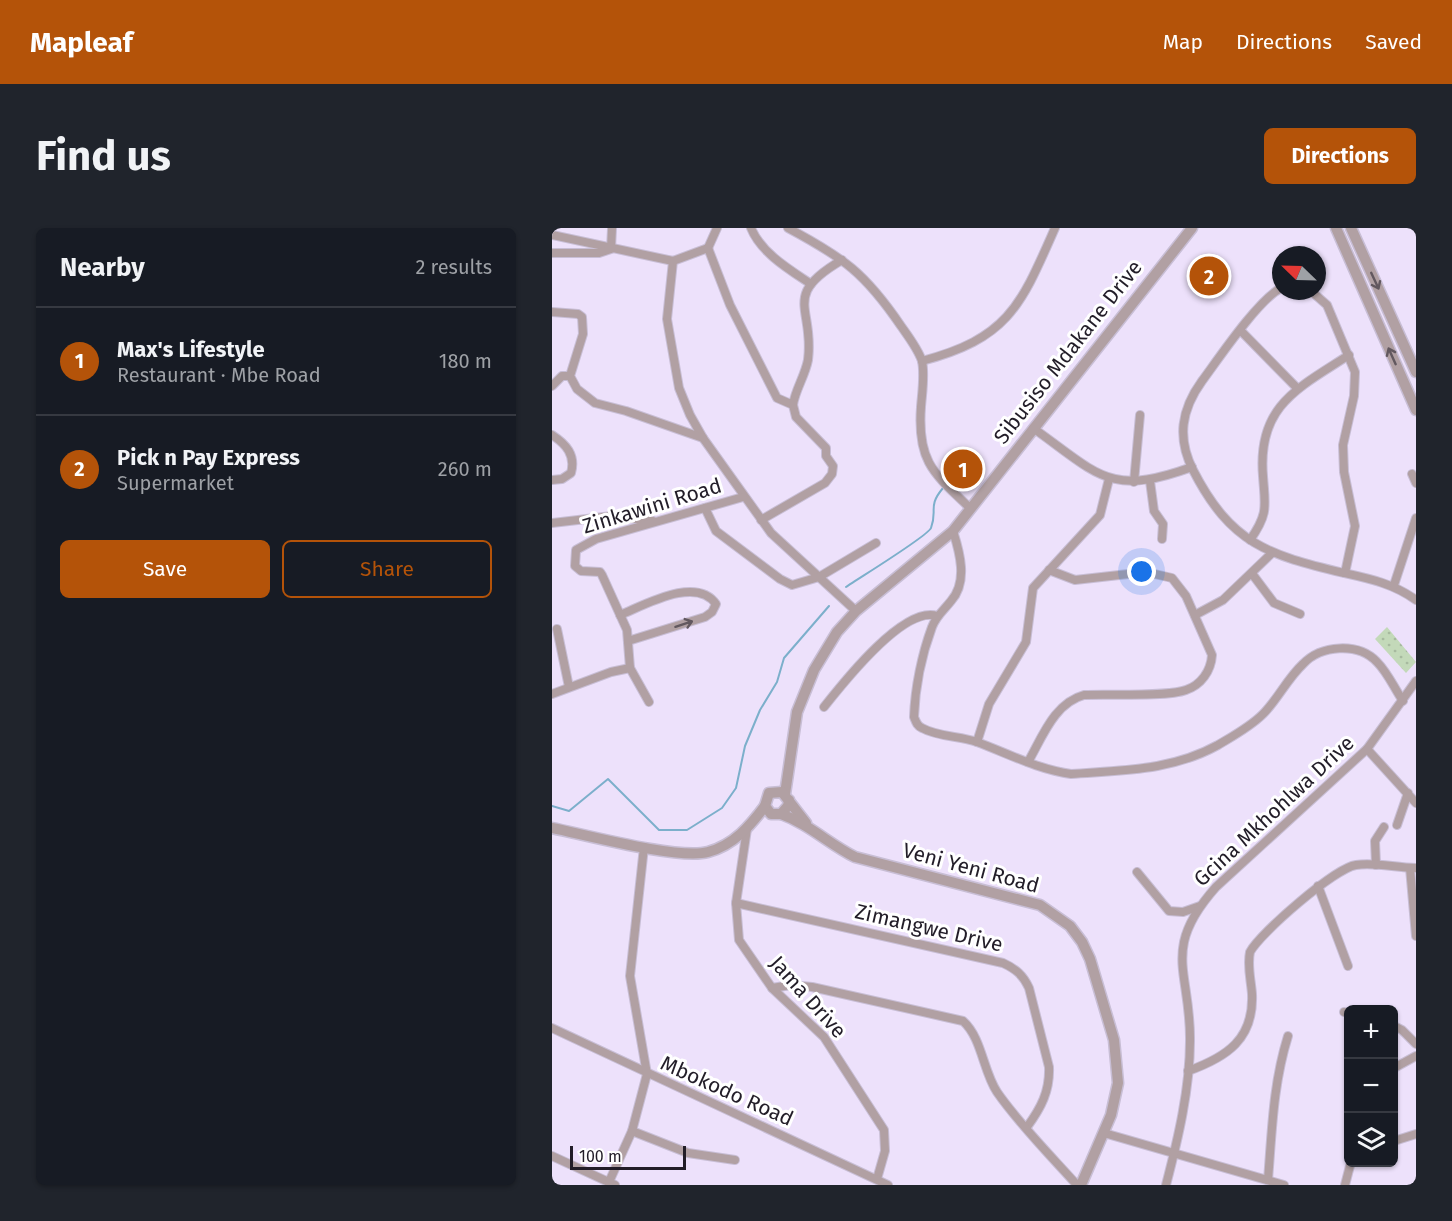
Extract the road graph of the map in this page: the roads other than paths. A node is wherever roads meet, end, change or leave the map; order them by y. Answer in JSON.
{"nodes":[{"id":1,"x":612,"y":228,"type":"edge"},
{"id":2,"x":717,"y":228,"type":"edge"},
{"id":3,"x":751,"y":228,"type":"edge"},
{"id":4,"x":788,"y":228,"type":"edge"},
{"id":5,"x":1055,"y":228,"type":"edge"},
{"id":6,"x":1192,"y":228,"type":"edge"},
{"id":7,"x":1336,"y":228,"type":"edge"},
{"id":8,"x":1351,"y":228,"type":"edge"},
{"id":9,"x":552,"y":235,"type":"edge"},
{"id":10,"x":708,"y":248,"type":"junction"},
{"id":11,"x":611,"y":249,"type":"junction"},
{"id":12,"x":552,"y":253,"type":"edge"},
{"id":13,"x":842,"y":260,"type":"junction"},
{"id":14,"x":673,"y":261,"type":"junction"},
{"id":15,"x":811,"y":284,"type":"junction"},
{"id":16,"x":1272,"y":293,"type":"edge"},
{"id":17,"x":1321,"y":300,"type":"edge"},
{"id":18,"x":552,"y":312,"type":"edge"},
{"id":19,"x":1241,"y":331,"type":"junction"},
{"id":20,"x":1349,"y":355,"type":"junction"},
{"id":21,"x":922,"y":361,"type":"junction"},
{"id":22,"x":1416,"y":372,"type":"edge"},
{"id":23,"x":570,"y":376,"type":"junction"},
{"id":24,"x":552,"y":386,"type":"edge"},
{"id":25,"x":1297,"y":388,"type":"junction"},
{"id":26,"x":792,"y":405,"type":"junction"},
{"id":27,"x":1416,"y":410,"type":"edge"},
{"id":28,"x":1140,"y":415,"type":"dead end"},
{"id":29,"x":1033,"y":428,"type":"junction"},
{"id":30,"x":552,"y":435,"type":"edge"},
{"id":31,"x":703,"y":438,"type":"junction"},
{"id":32,"x":1192,"y":467,"type":"junction"},
{"id":33,"x":1412,"y":474,"type":"dead end"},
{"id":34,"x":1109,"y":479,"type":"junction"},
{"id":35,"x":552,"y":480,"type":"edge"},
{"id":36,"x":1150,"y":481,"type":"junction"},
{"id":37,"x":1134,"y":482,"type":"junction"},
{"id":38,"x":1416,"y":483,"type":"edge"},
{"id":39,"x":743,"y":497,"type":"junction"},
{"id":40,"x":705,"y":508,"type":"junction"},
{"id":41,"x":970,"y":508,"type":"junction"},
{"id":42,"x":1416,"y":518,"type":"edge"},
{"id":43,"x":761,"y":520,"type":"junction"},
{"id":44,"x":655,"y":521,"type":"junction"},
{"id":45,"x":552,"y":523,"type":"edge"},
{"id":46,"x":953,"y":531,"type":"junction"},
{"id":47,"x":1162,"y":539,"type":"dead end"},
{"id":48,"x":1250,"y":540,"type":"junction"},
{"id":49,"x":876,"y":543,"type":"dead end"},
{"id":50,"x":1272,"y":553,"type":"junction"},
{"id":51,"x":1049,"y":570,"type":"junction"},
{"id":52,"x":1346,"y":573,"type":"junction"},
{"id":53,"x":1252,"y":575,"type":"junction"},
{"id":54,"x":819,"y":576,"type":"junction"},
{"id":55,"x":1394,"y":585,"type":"junction"},
{"id":56,"x":1416,"y":600,"type":"edge"},
{"id":57,"x":856,"y":611,"type":"junction"},
{"id":58,"x":1300,"y":614,"type":"dead end"},
{"id":59,"x":620,"y":615,"type":"junction"},
{"id":60,"x":1195,"y":615,"type":"junction"},
{"id":61,"x":937,"y":616,"type":"junction"},
{"id":62,"x":557,"y":629,"type":"dead end"},
{"id":63,"x":628,"y":641,"type":"junction"},
{"id":64,"x":630,"y":668,"type":"junction"},
{"id":65,"x":1416,"y":681,"type":"edge"},
{"id":66,"x":569,"y":687,"type":"junction"},
{"id":67,"x":552,"y":694,"type":"edge"},
{"id":68,"x":1402,"y":701,"type":"junction"},
{"id":69,"x":649,"y":702,"type":"dead end"},
{"id":70,"x":824,"y":707,"type":"dead end"},
{"id":71,"x":977,"y":742,"type":"junction"},
{"id":72,"x":1367,"y":749,"type":"junction"},
{"id":73,"x":1028,"y":762,"type":"junction"},
{"id":74,"x":1408,"y":793,"type":"junction"},
{"id":75,"x":783,"y":794,"type":"junction"},
{"id":76,"x":1416,"y":803,"type":"edge"},
{"id":77,"x":772,"y":811,"type":"junction"},
{"id":78,"x":750,"y":825,"type":"junction"},
{"id":79,"x":1397,"y":825,"type":"dead end"},
{"id":80,"x":808,"y":826,"type":"junction"},
{"id":81,"x":1384,"y":827,"type":"dead end"},
{"id":82,"x":552,"y":828,"type":"edge"},
{"id":83,"x":644,"y":847,"type":"junction"},
{"id":84,"x":1376,"y":865,"type":"junction"},
{"id":85,"x":1413,"y":868,"type":"edge"},
{"id":86,"x":1137,"y":872,"type":"dead end"},
{"id":87,"x":1318,"y":886,"type":"junction"},
{"id":88,"x":736,"y":903,"type":"junction"},
{"id":89,"x":1200,"y":906,"type":"junction"},
{"id":90,"x":1416,"y":936,"type":"edge"},
{"id":91,"x":1348,"y":966,"type":"dead end"},
{"id":92,"x":772,"y":988,"type":"junction"},
{"id":93,"x":552,"y":1028,"type":"edge"},
{"id":94,"x":1398,"y":1028,"type":"edge"},
{"id":95,"x":1288,"y":1036,"type":"dead end"},
{"id":96,"x":1416,"y":1044,"type":"edge"},
{"id":97,"x":1416,"y":1056,"type":"edge"},
{"id":98,"x":1398,"y":1066,"type":"edge"},
{"id":99,"x":1188,"y":1071,"type":"junction"},
{"id":100,"x":647,"y":1074,"type":"junction"},
{"id":101,"x":1027,"y":1127,"type":"junction"},
{"id":102,"x":632,"y":1131,"type":"junction"},
{"id":103,"x":1104,"y":1132,"type":"junction"},
{"id":104,"x":1416,"y":1134,"type":"edge"},
{"id":105,"x":1398,"y":1140,"type":"edge"},
{"id":106,"x":1174,"y":1154,"type":"junction"},
{"id":107,"x":552,"y":1156,"type":"edge"},
{"id":108,"x":735,"y":1160,"type":"dead end"},
{"id":109,"x":1350,"y":1167,"type":"edge"},
{"id":110,"x":877,"y":1179,"type":"junction"},
{"id":111,"x":1268,"y":1180,"type":"junction"},
{"id":112,"x":612,"y":1184,"type":"edge"},
{"id":113,"x":888,"y":1185,"type":"edge"},
{"id":114,"x":1079,"y":1185,"type":"edge"},
{"id":115,"x":1166,"y":1185,"type":"edge"},
{"id":116,"x":1284,"y":1185,"type":"edge"},
{"id":117,"x":1345,"y":1185,"type":"edge"}],
"edges":[{"from":1,"to":11,"type":"street"},
{"from":2,"to":10,"type":"street"},
{"from":3,"to":15,"type":"street"},
{"from":4,"to":13,"type":"street"},
{"from":5,"to":21,"type":"street"},
{"from":6,"to":29,"type":"street","name":"Sibusiso Mdakane Drive"},
{"from":27,"to":7,"type":"street","one_way":true},
{"from":8,"to":22,"type":"street","one_way":true},
{"from":9,"to":11,"type":"street"},
{"from":10,"to":14,"type":"street"},
{"from":10,"to":26,"type":"street"},
{"from":11,"to":12,"type":"street"},
{"from":11,"to":14,"type":"street"},
{"from":13,"to":15,"type":"street"},
{"from":13,"to":21,"type":"street"},
{"from":14,"to":31,"type":"street"},
{"from":15,"to":26,"type":"street"},
{"from":16,"to":19,"type":"street"},
{"from":17,"to":20,"type":"street"},
{"from":18,"to":23,"type":"street"},
{"from":19,"to":25,"type":"street"},
{"from":19,"to":32,"type":"street"},
{"from":20,"to":25,"type":"street"},
{"from":20,"to":52,"type":"street"},
{"from":21,"to":41,"type":"street"},
{"from":23,"to":24,"type":"street"},
{"from":23,"to":31,"type":"street"},
{"from":25,"to":48,"type":"street"},
{"from":26,"to":43,"type":"street"},
{"from":28,"to":37,"type":"street"},
{"from":29,"to":34,"type":"street"},
{"from":29,"to":41,"type":"street","name":"Sibusiso Mdakane Drive"},
{"from":30,"to":35,"type":"street"},
{"from":31,"to":39,"type":"street"},
{"from":32,"to":36,"type":"street"},
{"from":32,"to":48,"type":"street"},
{"from":33,"to":38,"type":"street"},
{"from":34,"to":37,"type":"street"},
{"from":34,"to":51,"type":"street"},
{"from":36,"to":37,"type":"street"},
{"from":36,"to":47,"type":"street"},
{"from":39,"to":40,"type":"street","name":"Zinkawini Road"},
{"from":39,"to":43,"type":"street"},
{"from":40,"to":44,"type":"street","name":"Zinkawini Road"},
{"from":40,"to":54,"type":"street"},
{"from":41,"to":46,"type":"street","name":"Sibusiso Mdakane Drive"},
{"from":42,"to":55,"type":"street"},
{"from":43,"to":54,"type":"street"},
{"from":44,"to":45,"type":"street"},
{"from":44,"to":59,"type":"street","name":"Zinkawini Road"},
{"from":46,"to":57,"type":"street","name":"Sibusiso Mdakane Drive"},
{"from":46,"to":61,"type":"street"},
{"from":48,"to":50,"type":"street"},
{"from":49,"to":54,"type":"street"},
{"from":50,"to":52,"type":"street"},
{"from":50,"to":53,"type":"street"},
{"from":51,"to":60,"type":"street"},
{"from":51,"to":71,"type":"street"},
{"from":52,"to":55,"type":"street"},
{"from":53,"to":58,"type":"street"},
{"from":53,"to":60,"type":"street"},
{"from":54,"to":57,"type":"street"},
{"from":55,"to":56,"type":"street"},
{"from":57,"to":75,"type":"street","name":"Sibusiso Mdakane Drive"},
{"from":59,"to":63,"type":"street","name":"Zinkawini Road"},
{"from":63,"to":59,"type":"street","one_way":true},
{"from":60,"to":73,"type":"street"},
{"from":61,"to":70,"type":"street"},
{"from":61,"to":71,"type":"street"},
{"from":62,"to":66,"type":"street"},
{"from":63,"to":64,"type":"street","name":"Zinkawini Road"},
{"from":64,"to":66,"type":"street"},
{"from":64,"to":69,"type":"street","name":"Zinkawini Road"},
{"from":65,"to":68,"type":"street","name":"Gcina Mkhohlwa Drive"},
{"from":66,"to":67,"type":"street"},
{"from":68,"to":72,"type":"street","name":"Gcina Mkhohlwa Drive"},
{"from":68,"to":73,"type":"street"},
{"from":71,"to":73,"type":"street"},
{"from":72,"to":74,"type":"street"},
{"from":72,"to":89,"type":"street","name":"Gcina Mkhohlwa Drive"},
{"from":74,"to":76,"type":"street"},
{"from":74,"to":79,"type":"street"},
{"from":75,"to":77,"type":"street"},
{"from":75,"to":77,"type":"street"},
{"from":75,"to":80,"type":"street","name":"Veni Yeni Road"},
{"from":77,"to":78,"type":"street"},
{"from":77,"to":80,"type":"street","name":"Veni Yeni Road"},
{"from":78,"to":83,"type":"street"},
{"from":78,"to":88,"type":"street","name":"Jama Drive"},
{"from":80,"to":103,"type":"street","name":"Veni Yeni Road"},
{"from":81,"to":84,"type":"street"},
{"from":82,"to":83,"type":"street"},
{"from":83,"to":100,"type":"street"},
{"from":84,"to":85,"type":"street"},
{"from":84,"to":87,"type":"street"},
{"from":85,"to":90,"type":"street"},
{"from":86,"to":89,"type":"street"},
{"from":87,"to":91,"type":"street"},
{"from":87,"to":99,"type":"street"},
{"from":88,"to":92,"type":"street","name":"Jama Drive"},
{"from":88,"to":101,"type":"street","name":"Zimangwe Drive"},
{"from":89,"to":99,"type":"street","name":"Gcina Mkhohlwa Drive"},
{"from":92,"to":101,"type":"street"},
{"from":92,"to":110,"type":"street","name":"Jama Drive"},
{"from":93,"to":100,"type":"street","name":"Mbokodo Road"},
{"from":94,"to":96,"type":"street"},
{"from":95,"to":111,"type":"street"},
{"from":97,"to":98,"type":"street"},
{"from":99,"to":106,"type":"street","name":"Gcina Mkhohlwa Drive"},
{"from":100,"to":102,"type":"street"},
{"from":100,"to":110,"type":"street","name":"Mbokodo Road"},
{"from":101,"to":114,"type":"street"},
{"from":102,"to":108,"type":"street"},
{"from":102,"to":112,"type":"street"},
{"from":103,"to":106,"type":"street"},
{"from":103,"to":114,"type":"street","name":"Veni Yeni Road"},
{"from":104,"to":105,"type":"street"},
{"from":106,"to":111,"type":"street"},
{"from":106,"to":115,"type":"street","name":"Gcina Mkhohlwa Drive"},
{"from":107,"to":112,"type":"street"},
{"from":109,"to":117,"type":"street"},
{"from":110,"to":113,"type":"street","name":"Mbokodo Road"},
{"from":111,"to":116,"type":"street"}]}
